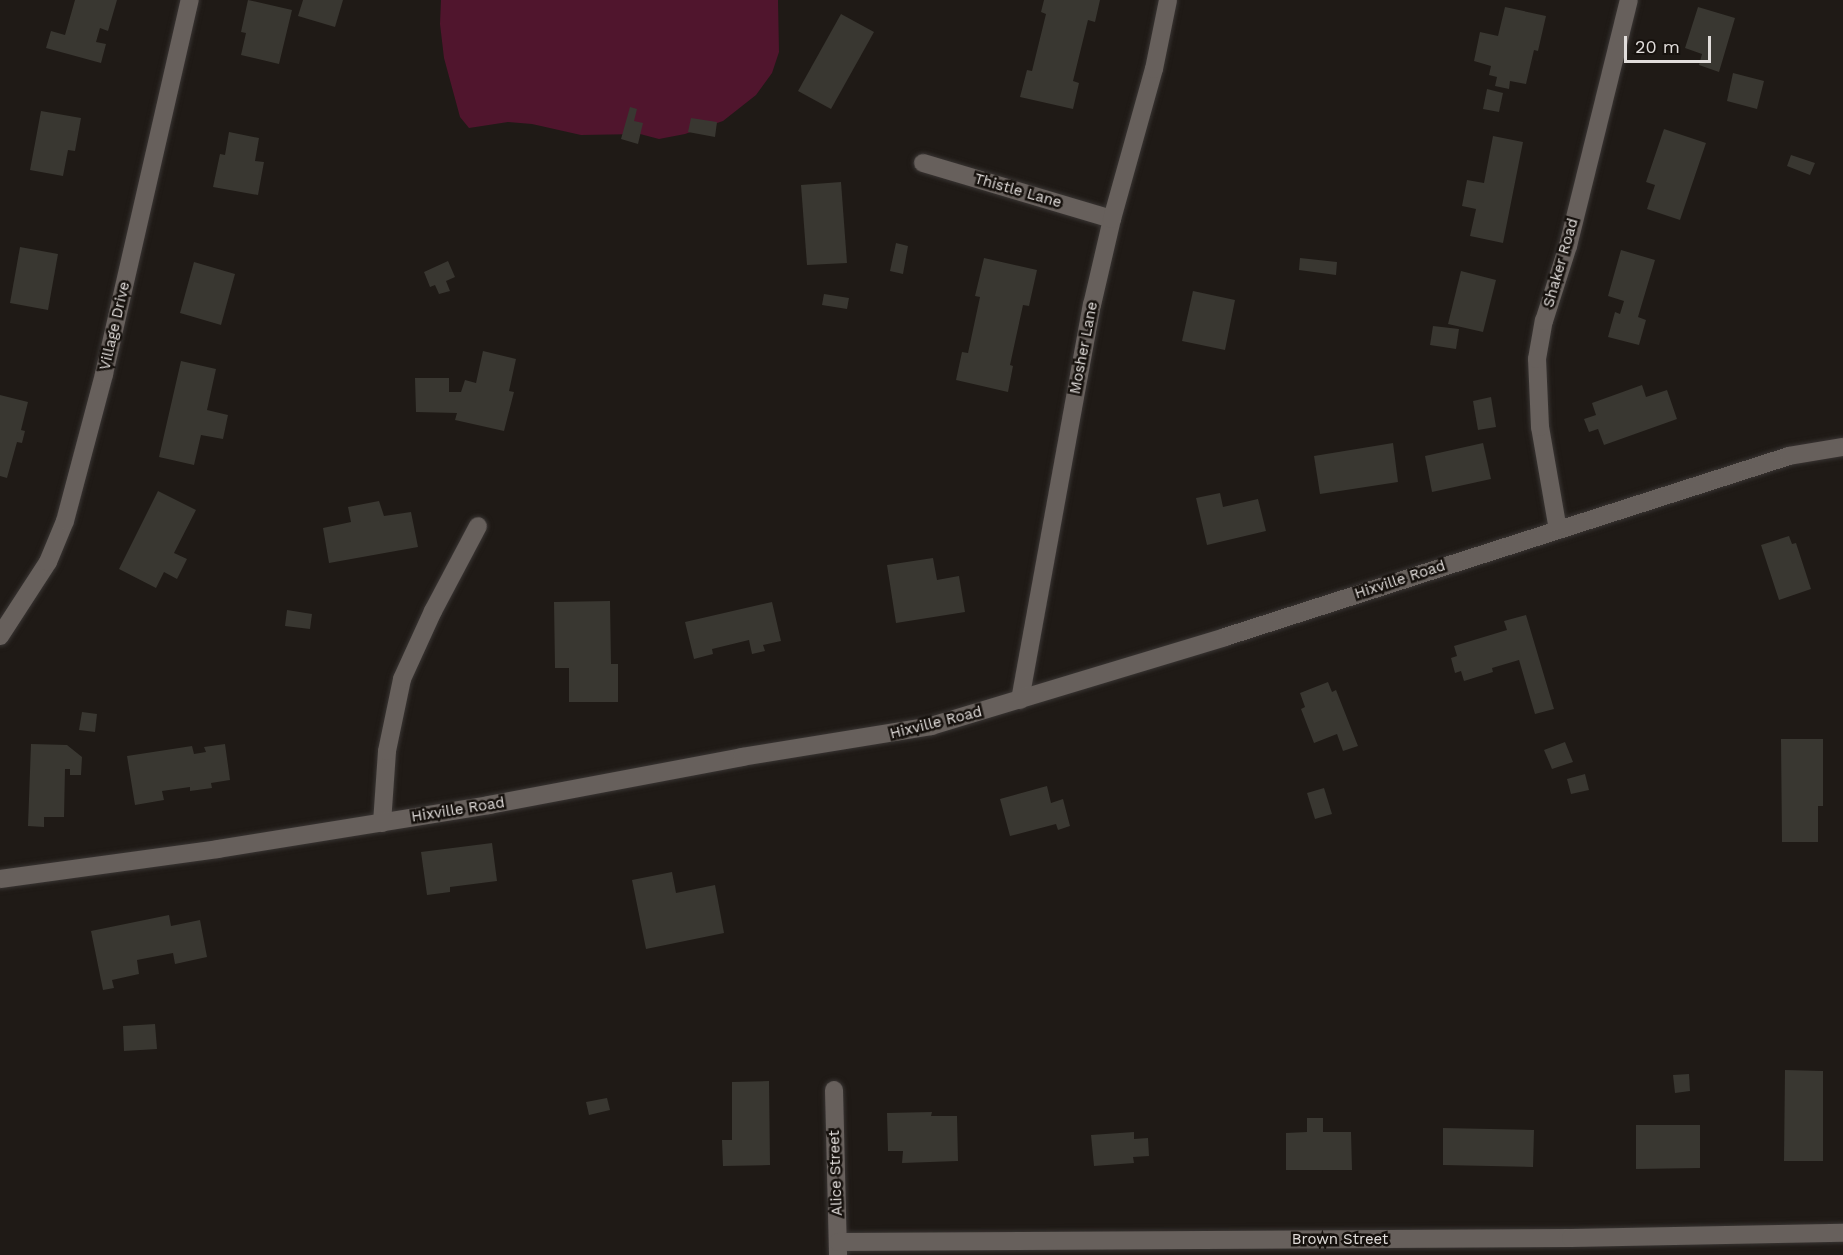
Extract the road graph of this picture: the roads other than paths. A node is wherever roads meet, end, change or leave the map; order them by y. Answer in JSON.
{"nodes":[{"id":1,"x":190,"y":0,"type":"edge"},
{"id":2,"x":1168,"y":0,"type":"edge"},
{"id":3,"x":1629,"y":0,"type":"edge"},
{"id":4,"x":923,"y":163,"type":"dead end"},
{"id":5,"x":1112,"y":219,"type":"junction"},
{"id":6,"x":1843,"y":447,"type":"edge"},
{"id":7,"x":477,"y":526,"type":"dead end"},
{"id":8,"x":1558,"y":530,"type":"junction"},
{"id":9,"x":0,"y":636,"type":"edge"},
{"id":10,"x":1020,"y":700,"type":"junction"},
{"id":11,"x":381,"y":823,"type":"junction"},
{"id":12,"x":0,"y":879,"type":"edge"},
{"id":13,"x":834,"y":1090,"type":"dead end"},
{"id":14,"x":1843,"y":1233,"type":"edge"},
{"id":15,"x":1572,"y":1247,"type":"edge"},
{"id":16,"x":1230,"y":1248,"type":"edge"},
{"id":17,"x":838,"y":1249,"type":"edge"}],
"edges":[{"from":1,"to":9,"type":"street","name":"Village Drive"},
{"from":2,"to":5,"type":"street","name":"Mosher Lane"},
{"from":3,"to":8,"type":"street","name":"Shaker Road"},
{"from":4,"to":5,"type":"street","name":"Thistle Lane"},
{"from":5,"to":10,"type":"street","name":"Mosher Lane"},
{"from":6,"to":8,"type":"street","name":"Hixville Road"},
{"from":7,"to":11,"type":"street"},
{"from":8,"to":10,"type":"street","name":"Hixville Road"},
{"from":10,"to":11,"type":"street","name":"Hixville Road"},
{"from":11,"to":12,"type":"street","name":"Hixville Road"},
{"from":13,"to":17,"type":"street","name":"Alice Street"},
{"from":14,"to":15,"type":"street","name":"Brown Street"},
{"from":15,"to":16,"type":"street","name":"Brown Street"},
{"from":16,"to":17,"type":"street","name":"Brown Street"}]}
